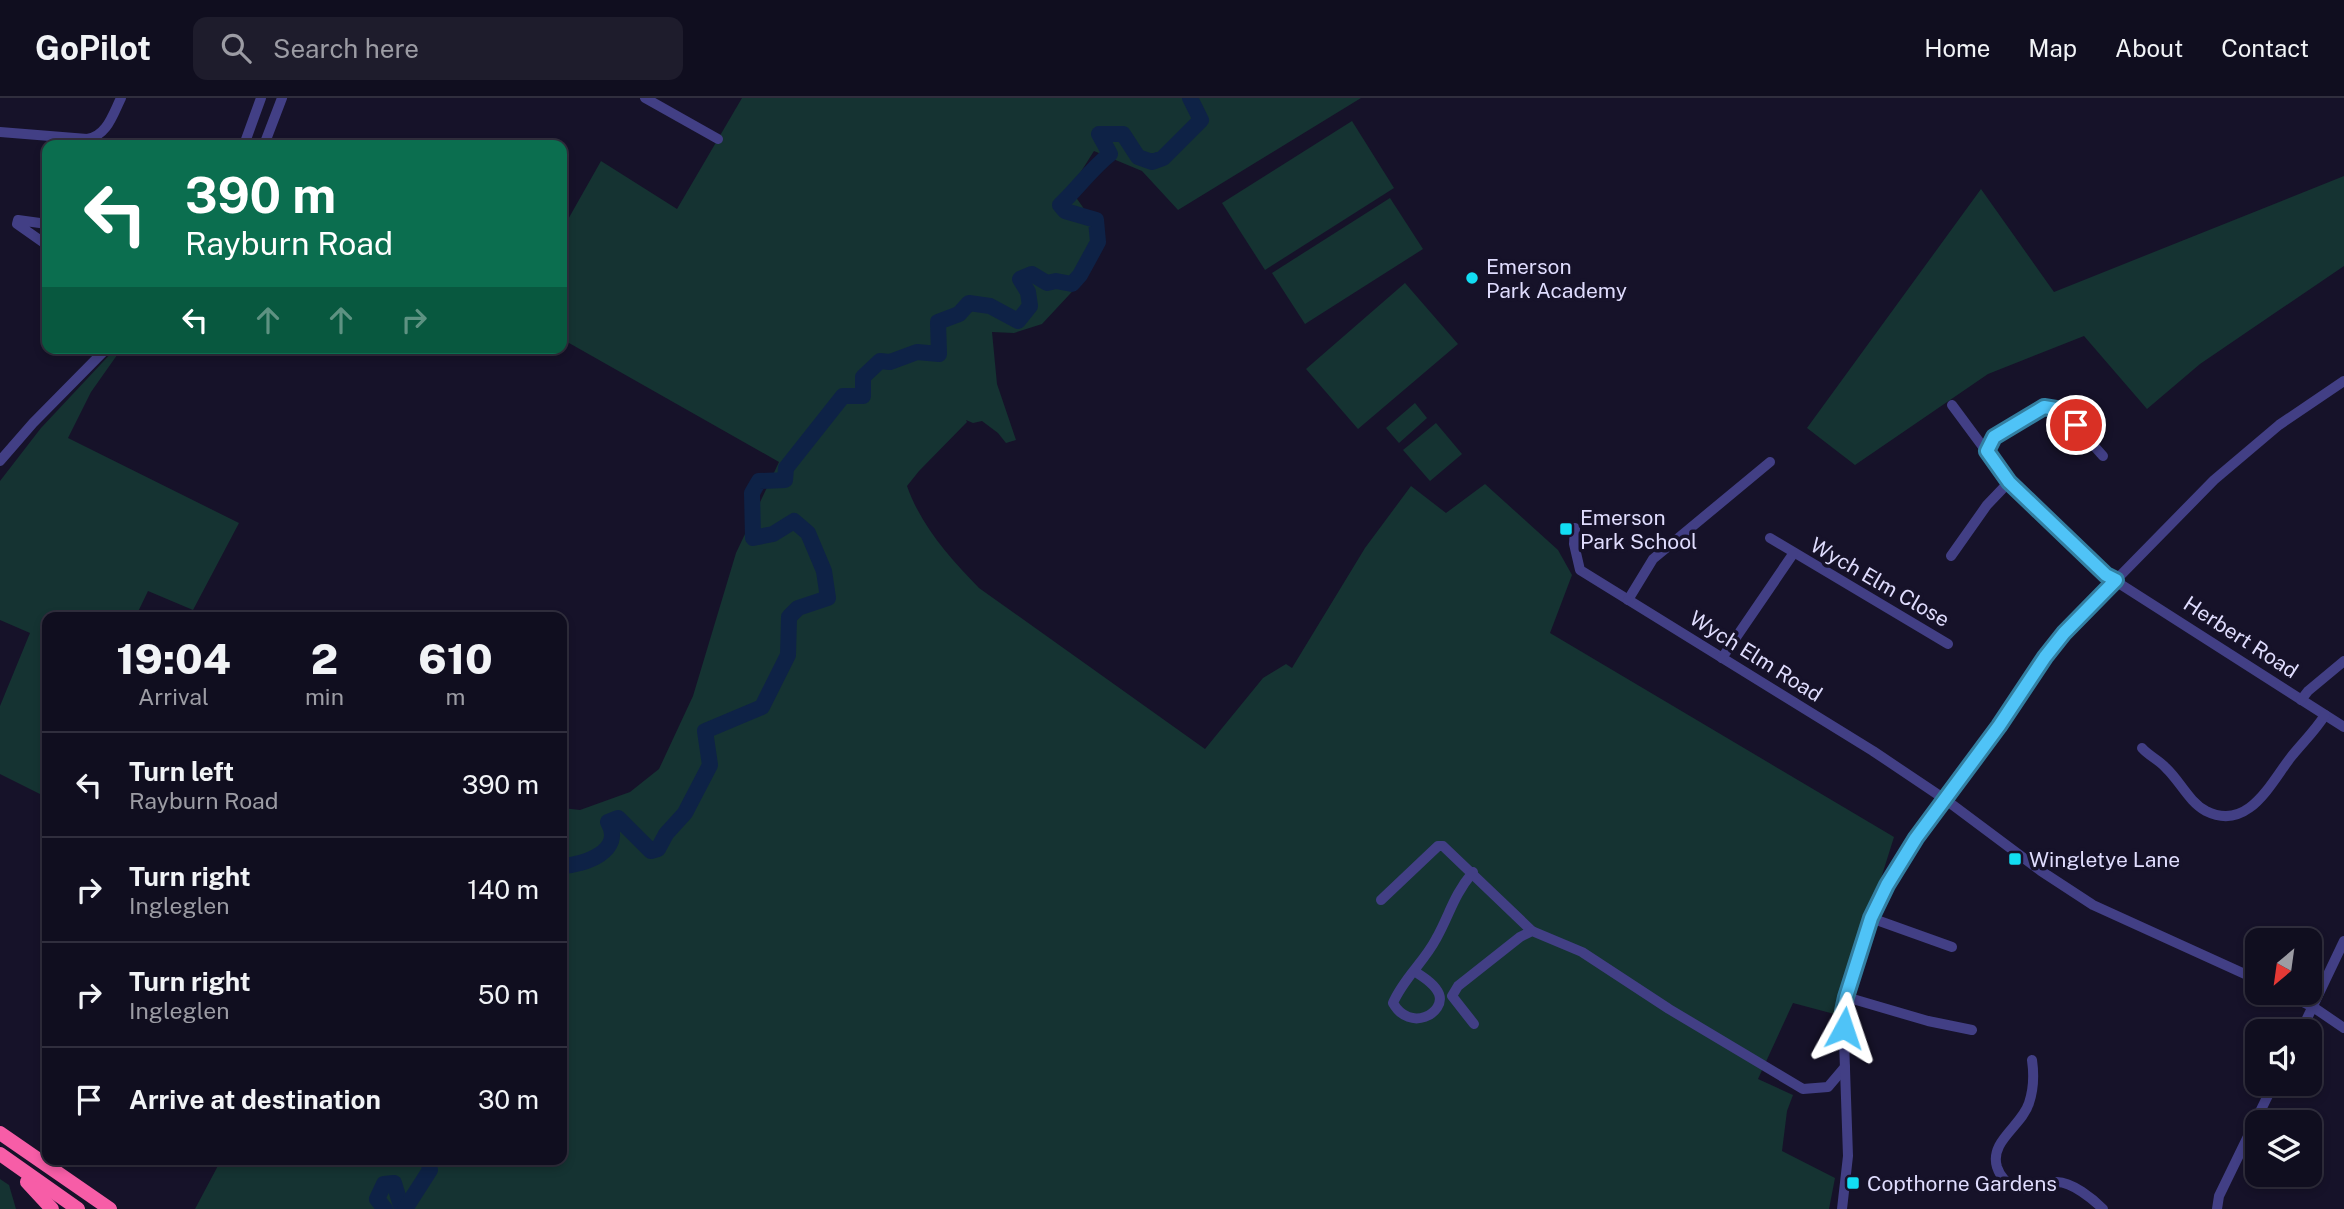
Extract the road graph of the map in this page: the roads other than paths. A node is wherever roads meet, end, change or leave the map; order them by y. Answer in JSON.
{"nodes":[{"id":1,"x":121,"y":98,"type":"edge"},
{"id":2,"x":261,"y":98,"type":"edge"},
{"id":3,"x":282,"y":98,"type":"edge"},
{"id":4,"x":645,"y":98,"type":"edge"},
{"id":5,"x":0,"y":132,"type":"edge"},
{"id":6,"x":718,"y":139,"type":"dead end"},
{"id":7,"x":58,"y":140,"type":"edge"},
{"id":8,"x":82,"y":140,"type":"edge"},
{"id":9,"x":246,"y":140,"type":"edge"},
{"id":10,"x":266,"y":140,"type":"edge"},
{"id":11,"x":42,"y":223,"type":"edge"},
{"id":12,"x":42,"y":242,"type":"edge"},
{"id":13,"x":101,"y":354,"type":"edge"},
{"id":14,"x":2344,"y":381,"type":"edge"},
{"id":15,"x":1952,"y":405,"type":"dead end"},
{"id":16,"x":1987,"y":451,"type":"junction"},
{"id":17,"x":2103,"y":456,"type":"dead end"},
{"id":18,"x":0,"y":461,"type":"edge"},
{"id":19,"x":1770,"y":462,"type":"dead end"},
{"id":20,"x":2009,"y":482,"type":"junction"},
{"id":21,"x":1576,"y":528,"type":"dead end"},
{"id":22,"x":1770,"y":538,"type":"dead end"},
{"id":23,"x":1793,"y":554,"type":"junction"},
{"id":24,"x":1951,"y":556,"type":"dead end"},
{"id":25,"x":2116,"y":580,"type":"junction"},
{"id":26,"x":1628,"y":600,"type":"junction"},
{"id":27,"x":1948,"y":644,"type":"dead end"},
{"id":28,"x":1722,"y":658,"type":"junction"},
{"id":29,"x":2344,"y":661,"type":"edge"},
{"id":30,"x":2301,"y":699,"type":"junction"},
{"id":31,"x":2325,"y":715,"type":"junction"},
{"id":32,"x":2344,"y":727,"type":"edge"},
{"id":33,"x":2142,"y":748,"type":"dead end"},
{"id":34,"x":1946,"y":800,"type":"junction"},
{"id":35,"x":1473,"y":872,"type":"junction"},
{"id":36,"x":1381,"y":900,"type":"dead end"},
{"id":37,"x":1871,"y":918,"type":"junction"},
{"id":38,"x":1532,"y":932,"type":"junction"},
{"id":39,"x":2344,"y":941,"type":"edge"},
{"id":40,"x":1952,"y":947,"type":"dead end"},
{"id":41,"x":1414,"y":971,"type":"junction"},
{"id":42,"x":2245,"y":974,"type":"edge"},
{"id":43,"x":1846,"y":997,"type":"junction"},
{"id":44,"x":2309,"y":1005,"type":"edge"},
{"id":45,"x":2313,"y":1007,"type":"junction"},
{"id":46,"x":2307,"y":1019,"type":"edge"},
{"id":47,"x":1474,"y":1024,"type":"dead end"},
{"id":48,"x":2344,"y":1028,"type":"edge"},
{"id":49,"x":1972,"y":1030,"type":"dead end"},
{"id":50,"x":2032,"y":1060,"type":"dead end"},
{"id":51,"x":1844,"y":1067,"type":"junction"},
{"id":52,"x":1828,"y":1087,"type":"junction"},
{"id":53,"x":2268,"y":1096,"type":"edge"},
{"id":54,"x":1846,"y":1104,"type":"junction"},
{"id":55,"x":0,"y":1124,"type":"edge"},
{"id":56,"x":0,"y":1133,"type":"edge"},
{"id":57,"x":0,"y":1154,"type":"edge"},
{"id":58,"x":0,"y":1160,"type":"edge"},
{"id":59,"x":41,"y":1162,"type":"joint"},
{"id":60,"x":45,"y":1165,"type":"edge"},
{"id":61,"x":52,"y":1209,"type":"edge"},
{"id":62,"x":78,"y":1209,"type":"edge"},
{"id":63,"x":110,"y":1209,"type":"edge"},
{"id":64,"x":1842,"y":1209,"type":"edge"},
{"id":65,"x":2103,"y":1209,"type":"edge"},
{"id":66,"x":2217,"y":1209,"type":"edge"}],
"edges":[{"from":1,"to":8,"type":"street"},
{"from":2,"to":9,"type":"street"},
{"from":3,"to":10,"type":"street"},
{"from":4,"to":6,"type":"street"},
{"from":5,"to":7,"type":"street"},
{"from":11,"to":12,"type":"street"},
{"from":13,"to":18,"type":"street"},
{"from":14,"to":25,"type":"street"},
{"from":15,"to":16,"type":"street","name":"Herbert Road"},
{"from":16,"to":17,"type":"street"},
{"from":16,"to":20,"type":"street","name":"Herbert Road"},
{"from":19,"to":26,"type":"street"},
{"from":20,"to":24,"type":"street"},
{"from":20,"to":25,"type":"street","name":"Herbert Road"},
{"from":21,"to":26,"type":"street","name":"Wych Elm Road"},
{"from":22,"to":23,"type":"street","name":"Wych Elm Close"},
{"from":23,"to":27,"type":"street","name":"Wych Elm Close"},
{"from":23,"to":28,"type":"street","name":"Wych Elm Close"},
{"from":25,"to":30,"type":"street","name":"Herbert Road"},
{"from":25,"to":34,"type":"street"},
{"from":26,"to":28,"type":"street","name":"Wych Elm Road"},
{"from":28,"to":34,"type":"street","name":"Wych Elm Road"},
{"from":29,"to":30,"type":"street"},
{"from":30,"to":31,"type":"street","name":"Herbert Road"},
{"from":31,"to":32,"type":"street","name":"Herbert Road"},
{"from":31,"to":33,"type":"street"},
{"from":34,"to":37,"type":"street"},
{"from":34,"to":42,"type":"street","name":"Wych Elm Road"},
{"from":35,"to":36,"type":"street"},
{"from":35,"to":38,"type":"street"},
{"from":35,"to":41,"type":"street"},
{"from":37,"to":40,"type":"street"},
{"from":37,"to":43,"type":"street"},
{"from":38,"to":47,"type":"street"},
{"from":38,"to":52,"type":"street"},
{"from":39,"to":45,"type":"street"},
{"from":41,"to":41,"type":"street"},
{"from":43,"to":49,"type":"street"},
{"from":43,"to":51,"type":"street"},
{"from":44,"to":45,"type":"street"},
{"from":45,"to":46,"type":"street"},
{"from":45,"to":48,"type":"street"},
{"from":50,"to":65,"type":"street"},
{"from":51,"to":52,"type":"street"},
{"from":51,"to":54,"type":"street"},
{"from":52,"to":54,"type":"street"},
{"from":53,"to":66,"type":"street"},
{"from":54,"to":64,"type":"street"},
{"from":55,"to":59,"type":"highway"},
{"from":56,"to":59,"type":"highway"},
{"from":57,"to":62,"type":"highway"},
{"from":58,"to":61,"type":"highway"},
{"from":60,"to":63,"type":"highway"}]}
